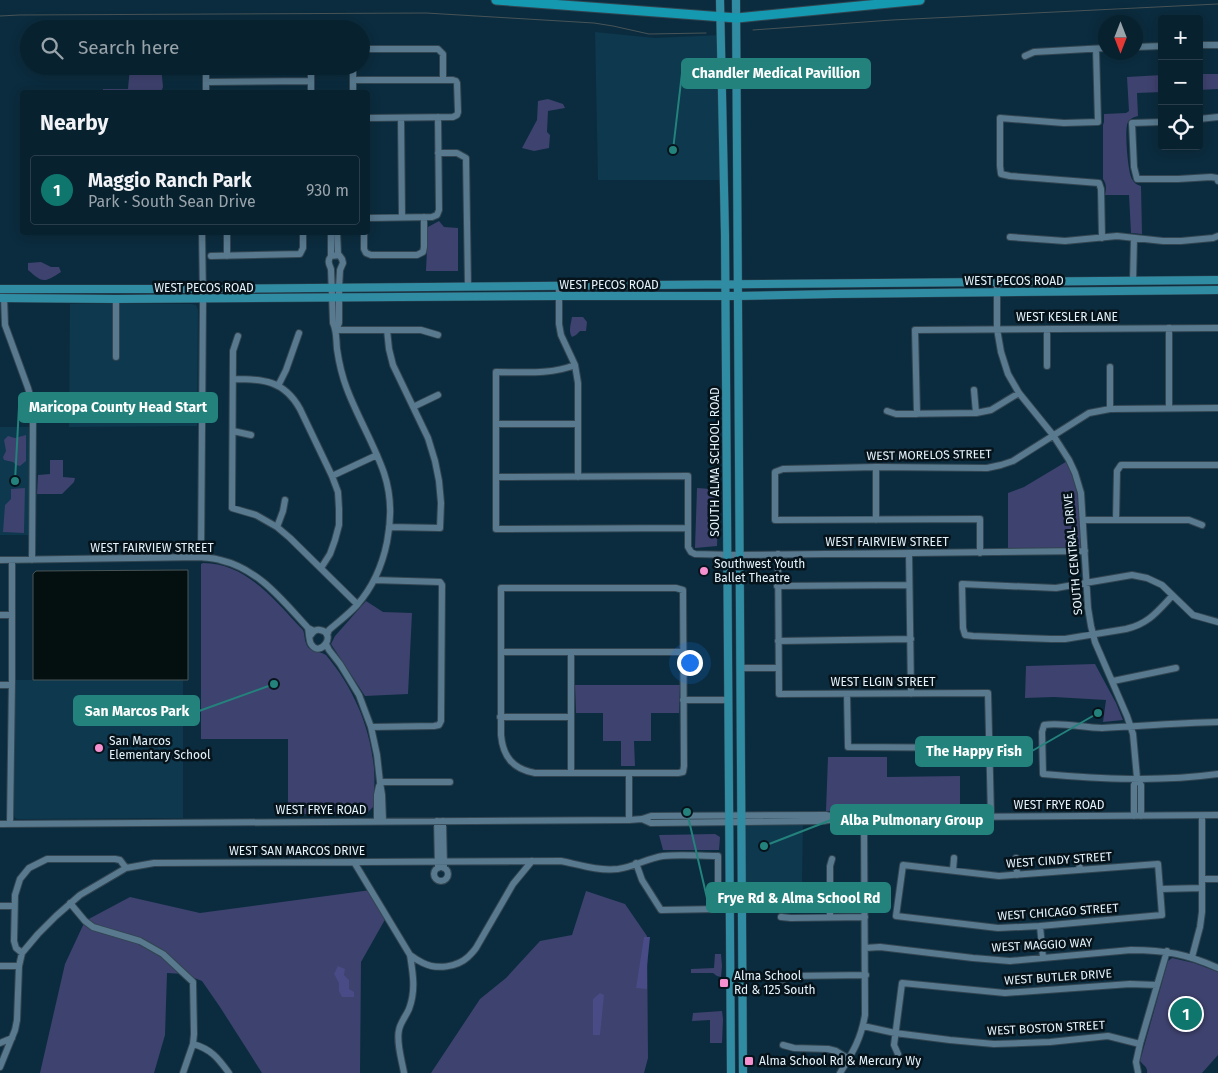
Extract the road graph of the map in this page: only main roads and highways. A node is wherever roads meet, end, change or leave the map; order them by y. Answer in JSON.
{"nodes":[{"id":1,"x":496,"y":0,"type":"edge"},
{"id":2,"x":920,"y":0,"type":"edge"},
{"id":3,"x":720,"y":1,"type":"edge"},
{"id":4,"x":736,"y":9,"type":"edge"},
{"id":5,"x":720,"y":17,"type":"junction"},
{"id":6,"x":1218,"y":280,"type":"edge"},
{"id":7,"x":1133,"y":281,"type":"junction"},
{"id":8,"x":738,"y":283,"type":"junction"},
{"id":9,"x":725,"y":284,"type":"junction"},
{"id":10,"x":0,"y":288,"type":"edge"},
{"id":11,"x":74,"y":289,"type":"junction"},
{"id":12,"x":1218,"y":290,"type":"edge"},
{"id":13,"x":1102,"y":292,"type":"junction"},
{"id":14,"x":725,"y":296,"type":"junction"},
{"id":15,"x":738,"y":296,"type":"junction"},
{"id":16,"x":2,"y":298,"type":"edge"},
{"id":17,"x":42,"y":298,"type":"junction"},
{"id":18,"x":731,"y":1073,"type":"edge"},
{"id":19,"x":743,"y":1073,"type":"edge"}],
"edges":[{"from":1,"to":5,"type":"highway"},
{"from":2,"to":4,"type":"highway"},
{"from":3,"to":5,"type":"main road","name":"SOUTH ALMA SCHOOL ROAD"},
{"from":4,"to":5,"type":"highway"},
{"from":4,"to":8,"type":"main road","name":"SOUTH ALMA SCHOOL ROAD"},
{"from":5,"to":9,"type":"main road","name":"SOUTH ALMA SCHOOL ROAD"},
{"from":6,"to":7,"type":"main road","name":"WEST PECOS ROAD"},
{"from":7,"to":8,"type":"main road","name":"WEST PECOS ROAD"},
{"from":7,"to":13,"type":"main road"},
{"from":8,"to":9,"type":"main road","name":"WEST PECOS ROAD"},
{"from":8,"to":15,"type":"main road","name":"SOUTH ALMA SCHOOL ROAD"},
{"from":9,"to":11,"type":"main road","name":"WEST PECOS ROAD"},
{"from":9,"to":14,"type":"main road","name":"SOUTH ALMA SCHOOL ROAD"},
{"from":10,"to":11,"type":"main road","name":"WEST PECOS ROAD"},
{"from":11,"to":17,"type":"main road"},
{"from":12,"to":13,"type":"main road","name":"WEST PECOS ROAD"},
{"from":13,"to":15,"type":"main road","name":"WEST PECOS ROAD"},
{"from":14,"to":15,"type":"main road","name":"WEST PECOS ROAD"},
{"from":14,"to":17,"type":"main road","name":"WEST PECOS ROAD"},
{"from":14,"to":18,"type":"main road","name":"SOUTH ALMA SCHOOL ROAD"},
{"from":15,"to":19,"type":"main road","name":"SOUTH ALMA SCHOOL ROAD"},
{"from":16,"to":17,"type":"main road","name":"WEST PECOS ROAD"}]}
